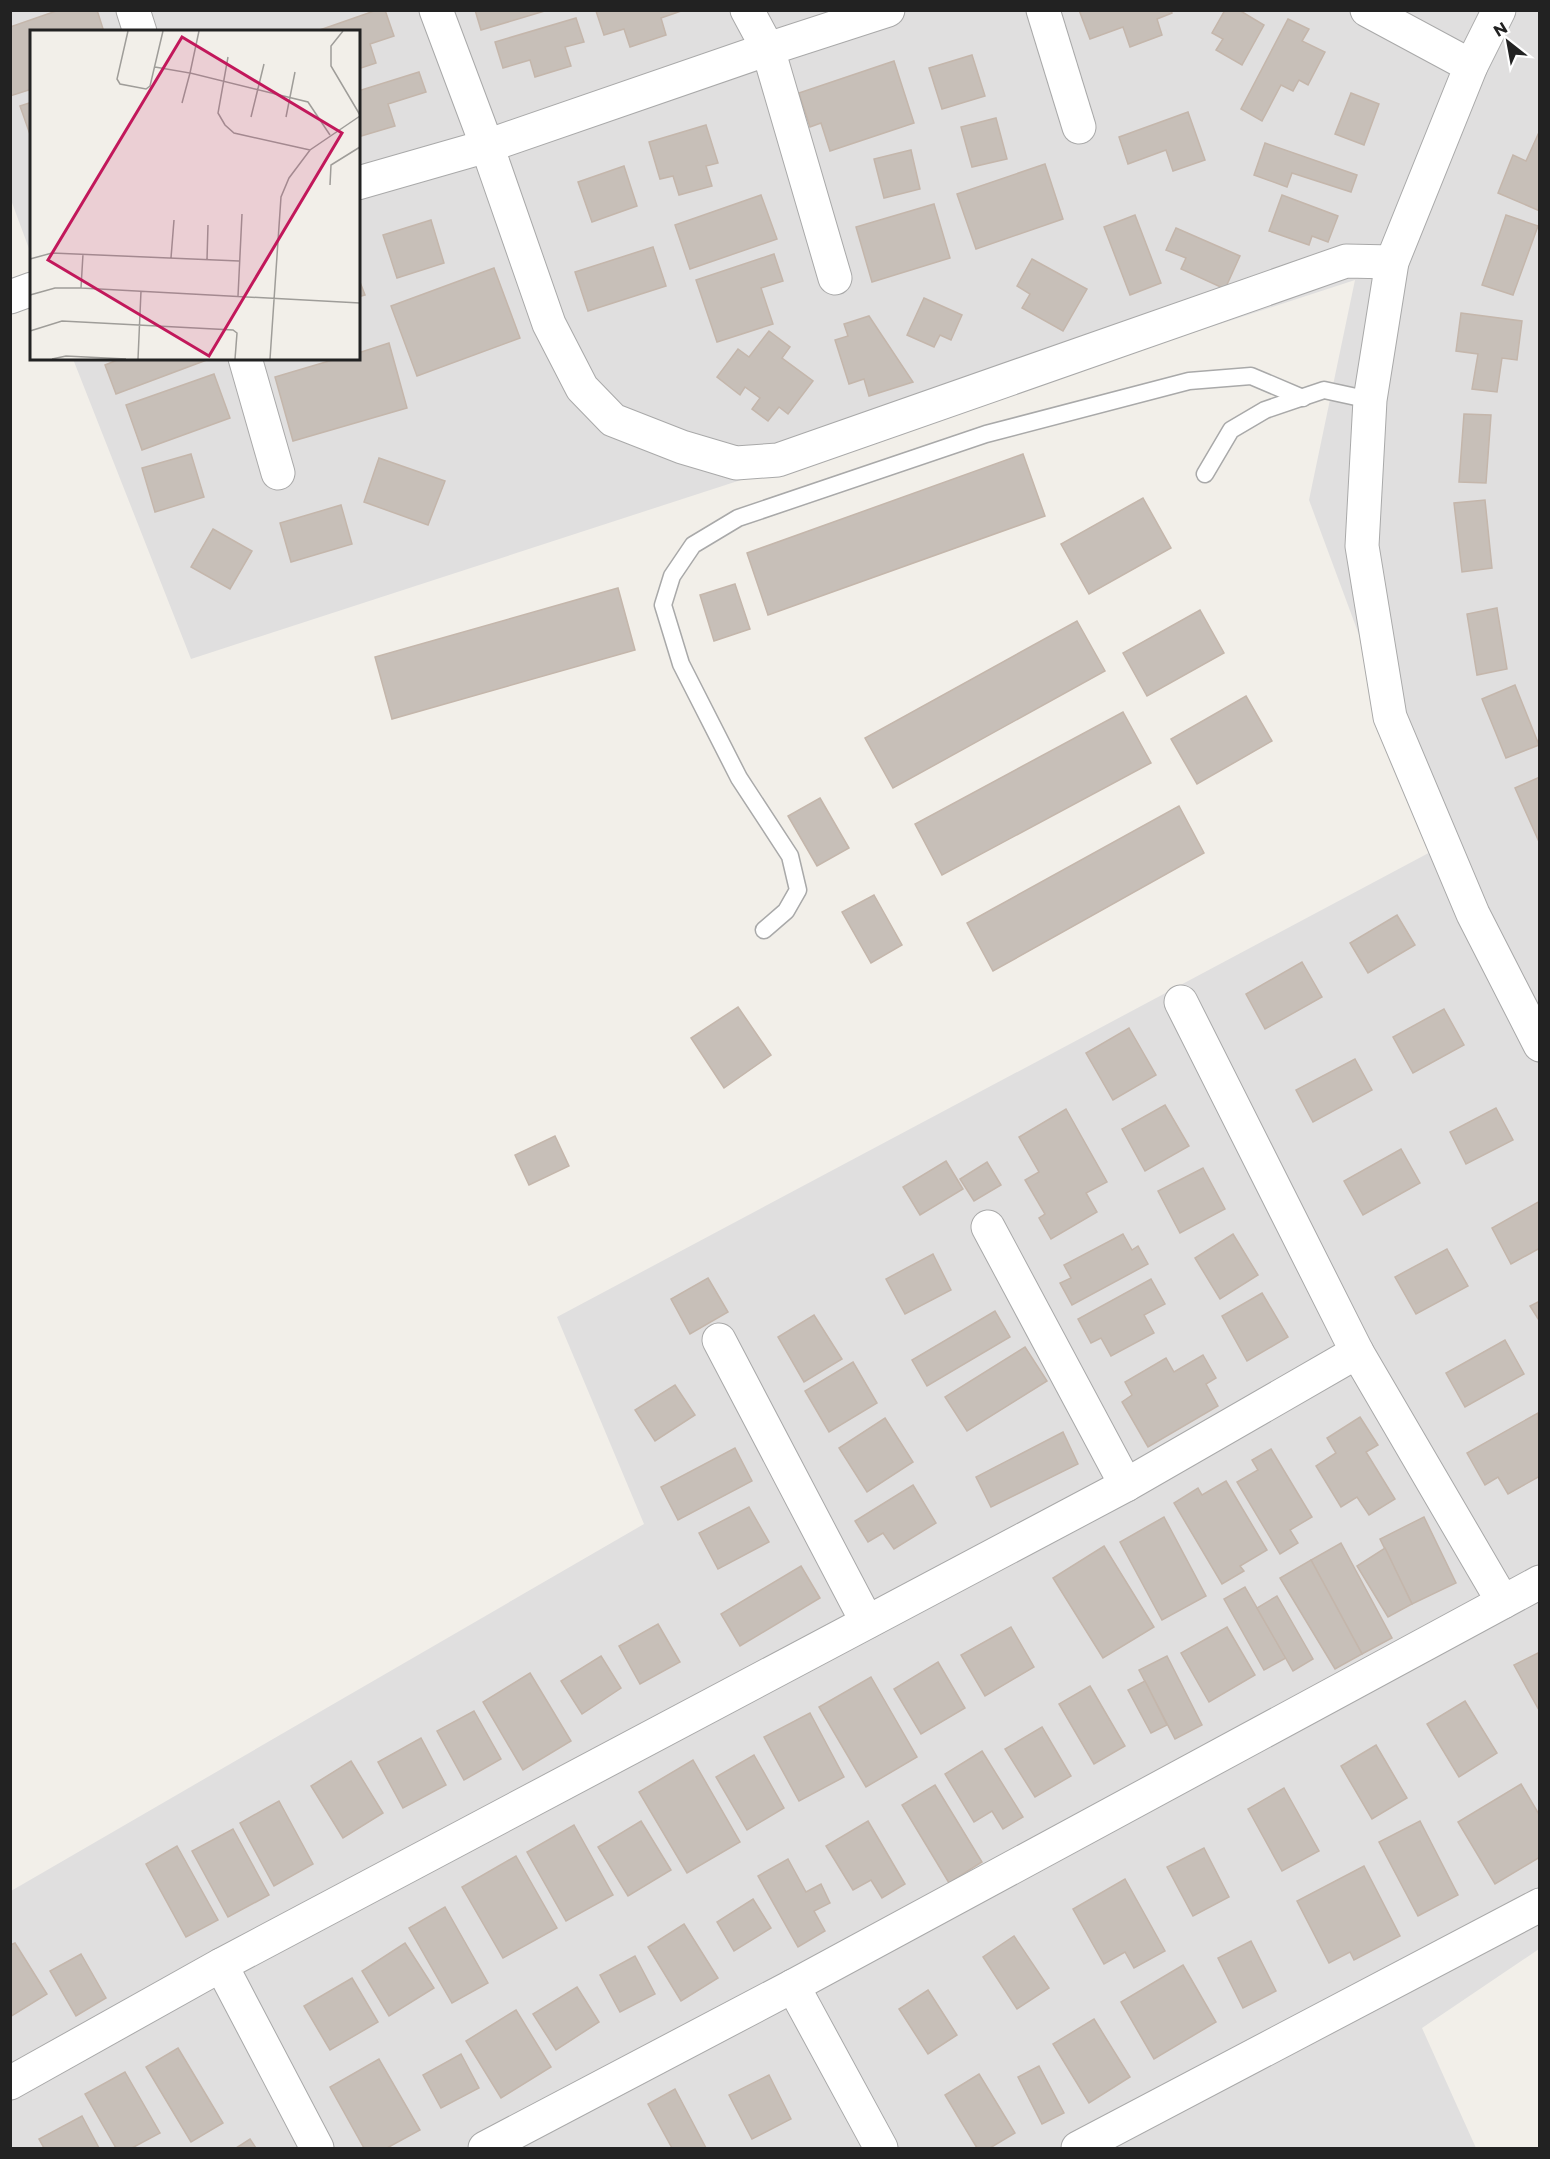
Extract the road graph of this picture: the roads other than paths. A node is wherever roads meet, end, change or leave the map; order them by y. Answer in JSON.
{"nodes":[{"id":1,"x":133,"y":10,"type":"edge"},
{"id":2,"x":436,"y":10,"type":"edge"},
{"id":3,"x":747,"y":10,"type":"edge"},
{"id":4,"x":888,"y":10,"type":"edge"},
{"id":5,"x":1043,"y":10,"type":"edge"},
{"id":6,"x":1367,"y":10,"type":"edge"},
{"id":7,"x":1499,"y":10,"type":"edge"},
{"id":8,"x":139,"y":30,"type":"edge"},
{"id":9,"x":768,"y":49,"type":"junction"},
{"id":10,"x":1471,"y":66,"type":"junction"},
{"id":11,"x":1079,"y":127,"type":"dead end"},
{"id":12,"x":487,"y":146,"type":"junction"},
{"id":13,"x":360,"y":182,"type":"edge"},
{"id":14,"x":1392,"y":262,"type":"junction"},
{"id":15,"x":835,"y":278,"type":"dead end"},
{"id":16,"x":30,"y":290,"type":"edge"},
{"id":17,"x":10,"y":297,"type":"edge"},
{"id":18,"x":246,"y":360,"type":"edge"},
{"id":19,"x":1303,"y":398,"type":"junction"},
{"id":20,"x":1370,"y":400,"type":"junction"},
{"id":21,"x":278,"y":473,"type":"dead end"},
{"id":22,"x":1205,"y":474,"type":"dead end"},
{"id":23,"x":765,"y":930,"type":"dead end"},
{"id":24,"x":1181,"y":1002,"type":"dead end"},
{"id":25,"x":1539,"y":1046,"type":"edge"},
{"id":26,"x":988,"y":1227,"type":"dead end"},
{"id":27,"x":719,"y":1340,"type":"dead end"},
{"id":28,"x":1357,"y":1352,"type":"junction"},
{"id":29,"x":1126,"y":1485,"type":"junction"},
{"id":30,"x":1539,"y":1582,"type":"edge"},
{"id":31,"x":1503,"y":1602,"type":"junction"},
{"id":32,"x":867,"y":1622,"type":"junction"},
{"id":33,"x":1539,"y":1905,"type":"edge"},
{"id":34,"x":221,"y":1965,"type":"junction"},
{"id":35,"x":793,"y":1986,"type":"junction"},
{"id":36,"x":10,"y":2083,"type":"edge"},
{"id":37,"x":317,"y":2148,"type":"edge"},
{"id":38,"x":485,"y":2148,"type":"edge"},
{"id":39,"x":881,"y":2148,"type":"edge"},
{"id":40,"x":1078,"y":2148,"type":"edge"}],
"edges":[{"from":1,"to":8,"type":"street"},
{"from":2,"to":12,"type":"street"},
{"from":3,"to":9,"type":"street"},
{"from":4,"to":9,"type":"street"},
{"from":5,"to":11,"type":"street"},
{"from":6,"to":10,"type":"street"},
{"from":7,"to":10,"type":"street"},
{"from":9,"to":12,"type":"street"},
{"from":9,"to":15,"type":"street"},
{"from":10,"to":14,"type":"street"},
{"from":12,"to":13,"type":"street"},
{"from":12,"to":14,"type":"street"},
{"from":14,"to":20,"type":"street"},
{"from":16,"to":17,"type":"street"},
{"from":18,"to":21,"type":"street"},
{"from":19,"to":20,"type":"lane"},
{"from":19,"to":22,"type":"lane"},
{"from":19,"to":23,"type":"lane"},
{"from":20,"to":25,"type":"street"},
{"from":24,"to":28,"type":"street"},
{"from":26,"to":29,"type":"street"},
{"from":27,"to":32,"type":"street"},
{"from":28,"to":29,"type":"street"},
{"from":28,"to":31,"type":"street"},
{"from":29,"to":32,"type":"street"},
{"from":30,"to":31,"type":"street"},
{"from":31,"to":35,"type":"street"},
{"from":32,"to":34,"type":"street"},
{"from":33,"to":40,"type":"street"},
{"from":34,"to":36,"type":"street"},
{"from":34,"to":37,"type":"street"},
{"from":35,"to":38,"type":"street"},
{"from":35,"to":39,"type":"street"}]}
